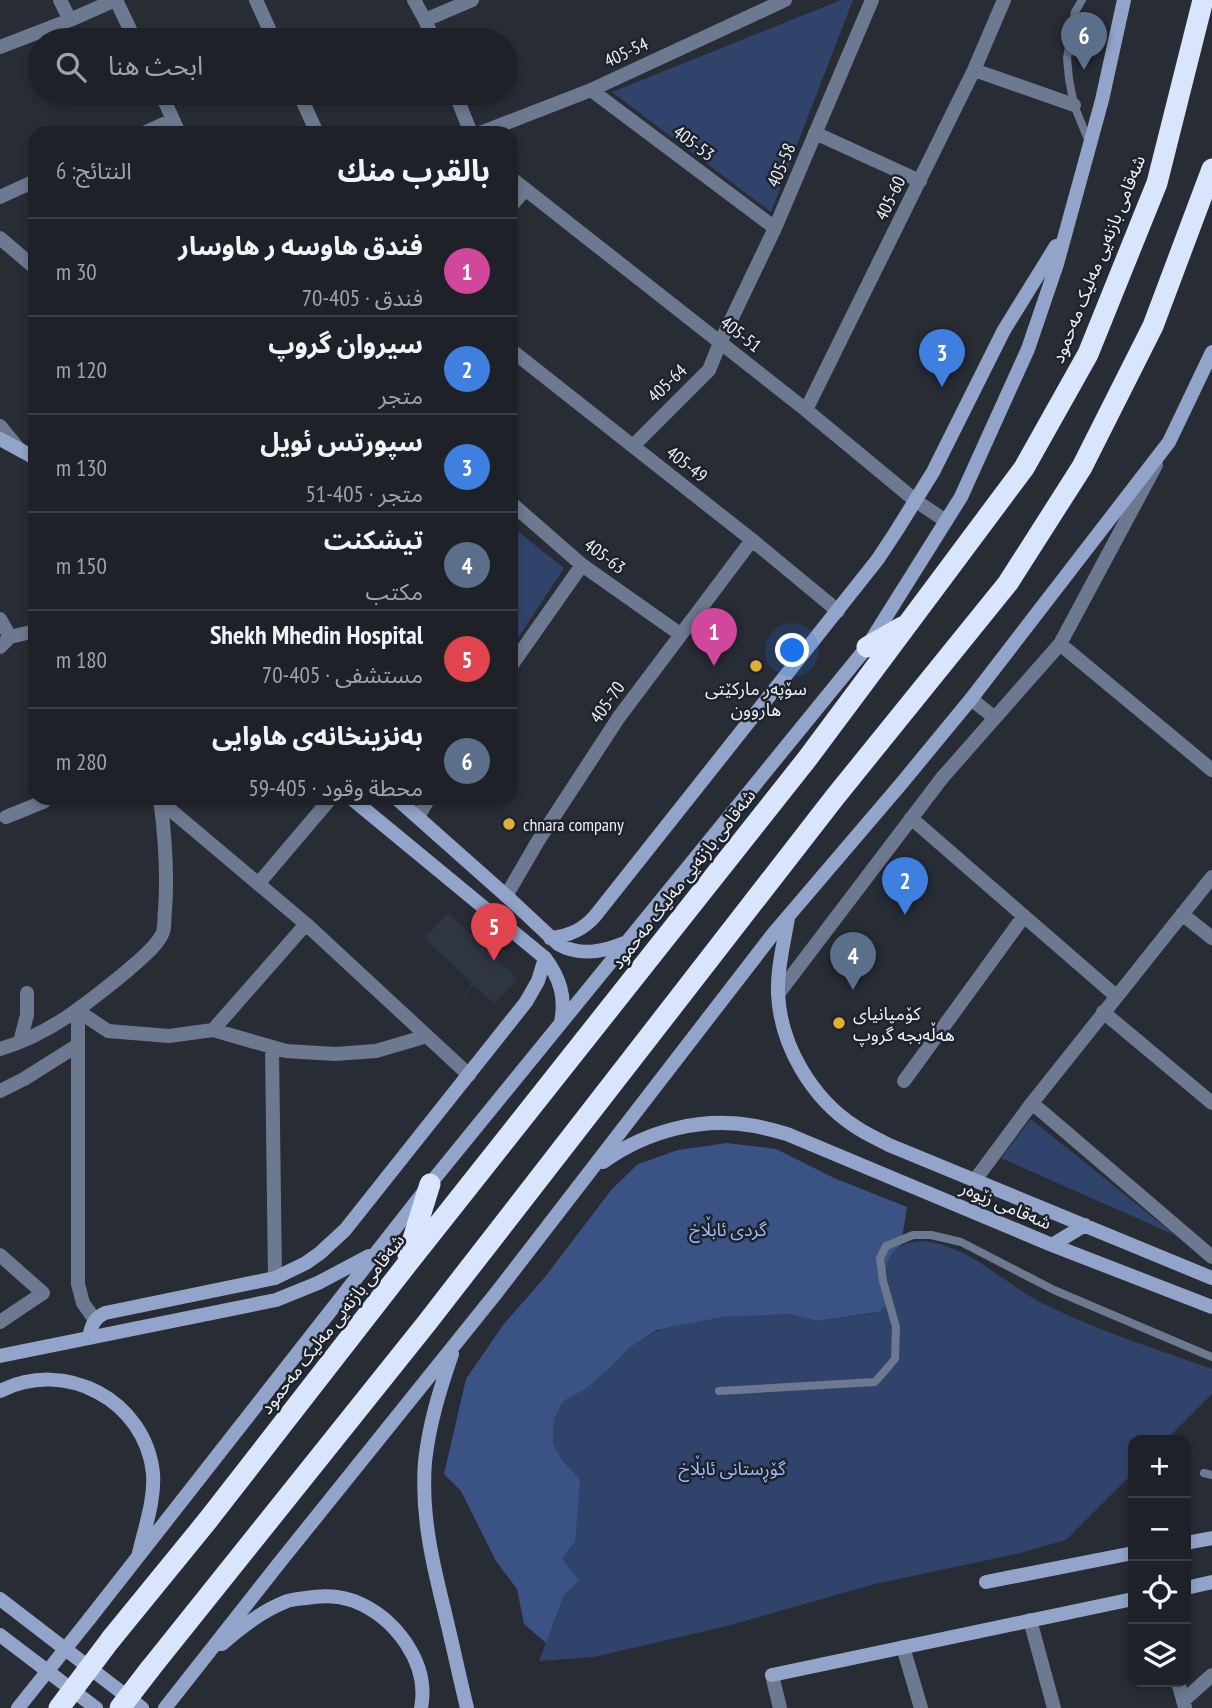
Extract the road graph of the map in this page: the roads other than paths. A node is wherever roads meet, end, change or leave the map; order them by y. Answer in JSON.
{"nodes":[{"id":1,"x":60,"y":0,"type":"edge"},
{"id":2,"x":115,"y":0,"type":"edge"},
{"id":3,"x":256,"y":0,"type":"edge"},
{"id":4,"x":414,"y":0,"type":"edge"},
{"id":5,"x":472,"y":0,"type":"edge"},
{"id":6,"x":785,"y":0,"type":"edge"},
{"id":7,"x":872,"y":0,"type":"edge"},
{"id":8,"x":1004,"y":0,"type":"edge"},
{"id":9,"x":1082,"y":0,"type":"edge"},
{"id":10,"x":1124,"y":0,"type":"edge"},
{"id":11,"x":1203,"y":0,"type":"edge"},
{"id":12,"x":70,"y":20,"type":"junction"},
{"id":13,"x":425,"y":20,"type":"junction"},
{"id":14,"x":49,"y":28,"type":"edge"},
{"id":15,"x":129,"y":28,"type":"edge"},
{"id":16,"x":269,"y":28,"type":"edge"},
{"id":17,"x":429,"y":28,"type":"edge"},
{"id":18,"x":28,"y":36,"type":"edge"},
{"id":19,"x":0,"y":47,"type":"edge"},
{"id":20,"x":974,"y":70,"type":"junction"},
{"id":21,"x":591,"y":90,"type":"junction"},
{"id":22,"x":1074,"y":104,"type":"junction"},
{"id":23,"x":166,"y":105,"type":"edge"},
{"id":24,"x":304,"y":105,"type":"edge"},
{"id":25,"x":460,"y":105,"type":"edge"},
{"id":26,"x":176,"y":126,"type":"edge"},
{"id":27,"x":314,"y":126,"type":"edge"},
{"id":28,"x":468,"y":126,"type":"edge"},
{"id":29,"x":498,"y":126,"type":"edge"},
{"id":30,"x":815,"y":133,"type":"junction"},
{"id":31,"x":1090,"y":144,"type":"junction"},
{"id":32,"x":1212,"y":169,"type":"edge"},
{"id":33,"x":920,"y":181,"type":"junction"},
{"id":34,"x":28,"y":184,"type":"edge"},
{"id":35,"x":518,"y":184,"type":"edge"},
{"id":36,"x":525,"y":190,"type":"junction"},
{"id":37,"x":0,"y":197,"type":"edge"},
{"id":38,"x":518,"y":198,"type":"edge"},
{"id":39,"x":775,"y":228,"type":"junction"},
{"id":40,"x":1066,"y":230,"type":"junction"},
{"id":41,"x":0,"y":238,"type":"edge"},
{"id":42,"x":28,"y":262,"type":"edge"},
{"id":43,"x":720,"y":343,"type":"junction"},
{"id":44,"x":518,"y":356,"type":"edge"},
{"id":45,"x":1211,"y":356,"type":"edge"},
{"id":46,"x":806,"y":411,"type":"junction"},
{"id":47,"x":0,"y":426,"type":"edge"},
{"id":48,"x":0,"y":439,"type":"edge"},
{"id":49,"x":1169,"y":442,"type":"junction"},
{"id":50,"x":633,"y":446,"type":"junction"},
{"id":51,"x":18,"y":448,"type":"junction"},
{"id":52,"x":28,"y":454,"type":"edge"},
{"id":53,"x":916,"y":501,"type":"junction"},
{"id":54,"x":518,"y":509,"type":"edge"},
{"id":55,"x":946,"y":521,"type":"junction"},
{"id":56,"x":752,"y":540,"type":"junction"},
{"id":57,"x":582,"y":565,"type":"junction"},
{"id":58,"x":838,"y":611,"type":"junction"},
{"id":59,"x":0,"y":619,"type":"edge"},
{"id":60,"x":909,"y":623,"type":"junction"},
{"id":61,"x":28,"y":634,"type":"edge"},
{"id":62,"x":680,"y":634,"type":"junction"},
{"id":63,"x":5,"y":642,"type":"edge"},
{"id":64,"x":1060,"y":644,"type":"junction"},
{"id":65,"x":867,"y":647,"type":"junction"},
{"id":66,"x":518,"y":652,"type":"edge"},
{"id":67,"x":971,"y":699,"type":"junction"},
{"id":68,"x":995,"y":718,"type":"junction"},
{"id":69,"x":1212,"y":770,"type":"edge"},
{"id":70,"x":36,"y":805,"type":"edge"},
{"id":71,"x":161,"y":805,"type":"edge"},
{"id":72,"x":167,"y":805,"type":"edge"},
{"id":73,"x":325,"y":805,"type":"edge"},
{"id":74,"x":359,"y":805,"type":"edge"},
{"id":75,"x":404,"y":805,"type":"edge"},
{"id":76,"x":425,"y":805,"type":"edge"},
{"id":77,"x":6,"y":817,"type":"dead end"},
{"id":78,"x":418,"y":817,"type":"junction"},
{"id":79,"x":911,"y":818,"type":"junction"},
{"id":80,"x":1212,"y":877,"type":"edge"},
{"id":81,"x":258,"y":884,"type":"junction"},
{"id":82,"x":506,"y":896,"type":"junction"},
{"id":83,"x":1182,"y":914,"type":"junction"},
{"id":84,"x":1024,"y":916,"type":"junction"},
{"id":85,"x":788,"y":917,"type":"junction"},
{"id":86,"x":306,"y":924,"type":"junction"},
{"id":87,"x":550,"y":938,"type":"junction"},
{"id":88,"x":1212,"y":938,"type":"edge"},
{"id":89,"x":628,"y":942,"type":"junction"},
{"id":90,"x":545,"y":958,"type":"junction"},
{"id":91,"x":27,"y":993,"type":"dead end"},
{"id":92,"x":778,"y":994,"type":"junction"},
{"id":93,"x":1116,"y":996,"type":"junction"},
{"id":94,"x":78,"y":1011,"type":"junction"},
{"id":95,"x":1103,"y":1012,"type":"junction"},
{"id":96,"x":561,"y":1024,"type":"junction"},
{"id":97,"x":213,"y":1030,"type":"junction"},
{"id":98,"x":427,"y":1036,"type":"junction"},
{"id":99,"x":20,"y":1042,"type":"junction"},
{"id":100,"x":78,"y":1045,"type":"junction"},
{"id":101,"x":272,"y":1047,"type":"junction"},
{"id":102,"x":0,"y":1049,"type":"edge"},
{"id":103,"x":469,"y":1075,"type":"junction"},
{"id":104,"x":904,"y":1082,"type":"dead end"},
{"id":105,"x":0,"y":1091,"type":"edge"},
{"id":106,"x":1032,"y":1103,"type":"junction"},
{"id":107,"x":1212,"y":1103,"type":"edge"},
{"id":108,"x":590,"y":1171,"type":"junction"},
{"id":109,"x":975,"y":1180,"type":"junction"},
{"id":110,"x":430,"y":1184,"type":"junction"},
{"id":111,"x":1085,"y":1225,"type":"junction"},
{"id":112,"x":1052,"y":1245,"type":"junction"},
{"id":113,"x":377,"y":1252,"type":"junction"},
{"id":114,"x":0,"y":1255,"type":"edge"},
{"id":115,"x":1212,"y":1257,"type":"edge"},
{"id":116,"x":404,"y":1268,"type":"junction"},
{"id":117,"x":275,"y":1278,"type":"junction"},
{"id":118,"x":1212,"y":1278,"type":"edge"},
{"id":119,"x":1212,"y":1307,"type":"edge"},
{"id":120,"x":95,"y":1320,"type":"junction"},
{"id":121,"x":0,"y":1322,"type":"edge"},
{"id":122,"x":89,"y":1338,"type":"junction"},
{"id":123,"x":456,"y":1343,"type":"junction"},
{"id":124,"x":0,"y":1356,"type":"edge"},
{"id":125,"x":1212,"y":1357,"type":"edge"},
{"id":126,"x":0,"y":1391,"type":"edge"},
{"id":127,"x":719,"y":1391,"type":"dead end"},
{"id":128,"x":1212,"y":1538,"type":"edge"},
{"id":129,"x":1191,"y":1542,"type":"edge"},
{"id":130,"x":1128,"y":1554,"type":"edge"},
{"id":131,"x":138,"y":1558,"type":"junction"},
{"id":132,"x":986,"y":1582,"type":"dead end"},
{"id":133,"x":1212,"y":1582,"type":"edge"},
{"id":134,"x":1191,"y":1587,"type":"edge"},
{"id":135,"x":0,"y":1599,"type":"edge"},
{"id":136,"x":1128,"y":1600,"type":"edge"},
{"id":137,"x":1030,"y":1620,"type":"junction"},
{"id":138,"x":0,"y":1635,"type":"edge"},
{"id":139,"x":903,"y":1647,"type":"junction"},
{"id":140,"x":200,"y":1664,"type":"junction"},
{"id":141,"x":772,"y":1675,"type":"joint"},
{"id":142,"x":1212,"y":1675,"type":"edge"},
{"id":143,"x":1179,"y":1687,"type":"edge"},
{"id":144,"x":1184,"y":1705,"type":"edge"},
{"id":145,"x":18,"y":1708,"type":"edge"},
{"id":146,"x":59,"y":1708,"type":"edge"},
{"id":147,"x":96,"y":1708,"type":"edge"},
{"id":148,"x":120,"y":1708,"type":"edge"},
{"id":149,"x":142,"y":1708,"type":"edge"},
{"id":150,"x":165,"y":1708,"type":"edge"},
{"id":151,"x":421,"y":1708,"type":"edge"},
{"id":152,"x":467,"y":1708,"type":"edge"},
{"id":153,"x":780,"y":1708,"type":"edge"},
{"id":154,"x":920,"y":1708,"type":"edge"},
{"id":155,"x":1054,"y":1708,"type":"edge"}],
"edges":[{"from":1,"to":12,"type":"street"},
{"from":2,"to":12,"type":"street"},
{"from":2,"to":15,"type":"street"},
{"from":3,"to":16,"type":"street"},
{"from":4,"to":13,"type":"street"},
{"from":5,"to":13,"type":"street"},
{"from":6,"to":21,"type":"street","name":"405-54"},
{"from":7,"to":30,"type":"street","name":"405-58"},
{"from":8,"to":20,"type":"street","name":"405-60"},
{"from":9,"to":22,"type":"lane"},
{"from":10,"to":31,"type":"main road"},
{"from":11,"to":60,"type":"highway","name":"شەقامی بازنەیی مەلیک مەحمود"},
{"from":12,"to":14,"type":"street"},
{"from":13,"to":17,"type":"street"},
{"from":18,"to":19,"type":"street"},
{"from":20,"to":22,"type":"street"},
{"from":20,"to":33,"type":"street","name":"405-60"},
{"from":21,"to":29,"type":"street","name":"405-54"},
{"from":21,"to":39,"type":"street","name":"405-53"},
{"from":22,"to":31,"type":"lane"},
{"from":23,"to":26,"type":"street"},
{"from":24,"to":27,"type":"street"},
{"from":25,"to":28,"type":"street"},
{"from":30,"to":33,"type":"street"},
{"from":30,"to":39,"type":"street","name":"405-58"},
{"from":31,"to":40,"type":"main road"},
{"from":32,"to":148,"type":"highway","bridge":true},
{"from":33,"to":46,"type":"street","name":"405-60"},
{"from":34,"to":37,"type":"street"},
{"from":35,"to":36,"type":"street","name":"405-51"},
{"from":36,"to":38,"type":"street"},
{"from":36,"to":43,"type":"street","name":"405-51"},
{"from":39,"to":43,"type":"street","name":"405-58"},
{"from":40,"to":53,"type":"main road"},
{"from":40,"to":55,"type":"main road"},
{"from":41,"to":42,"type":"street"},
{"from":43,"to":46,"type":"street","name":"405-51"},
{"from":43,"to":50,"type":"street","name":"405-64"},
{"from":44,"to":50,"type":"street","name":"405-49"},
{"from":45,"to":49,"type":"main road"},
{"from":46,"to":53,"type":"street","name":"405-51"},
{"from":47,"to":51,"type":"street"},
{"from":48,"to":51,"type":"main road"},
{"from":49,"to":64,"type":"street"},
{"from":49,"to":67,"type":"main road"},
{"from":50,"to":56,"type":"street","name":"405-49"},
{"from":51,"to":52,"type":"main road"},
{"from":53,"to":55,"type":"street","name":"405-51"},
{"from":53,"to":58,"type":"main road"},
{"from":54,"to":57,"type":"street","name":"405-63"},
{"from":55,"to":65,"type":"main road"},
{"from":56,"to":58,"type":"street","name":"405-49"},
{"from":56,"to":62,"type":"street","name":"405-70"},
{"from":57,"to":62,"type":"street","name":"405-63"},
{"from":57,"to":66,"type":"street"},
{"from":58,"to":87,"type":"main road"},
{"from":59,"to":63,"type":"street"},
{"from":60,"to":65,"type":"highway"},
{"from":60,"to":116,"type":"highway","name":"شەقامی بازنەیی مەلیک مەحمود"},
{"from":61,"to":63,"type":"street"},
{"from":62,"to":82,"type":"street","name":"405-70"},
{"from":64,"to":68,"type":"street"},
{"from":64,"to":69,"type":"street"},
{"from":65,"to":89,"type":"main road"},
{"from":67,"to":68,"type":"street"},
{"from":67,"to":85,"type":"main road"},
{"from":68,"to":79,"type":"street"},
{"from":70,"to":77,"type":"street"},
{"from":71,"to":94,"type":"street"},
{"from":72,"to":81,"type":"street"},
{"from":73,"to":81,"type":"street"},
{"from":74,"to":90,"type":"main road"},
{"from":75,"to":78,"type":"main road"},
{"from":76,"to":78,"type":"street"},
{"from":78,"to":82,"type":"main road"},
{"from":79,"to":84,"type":"street"},
{"from":79,"to":92,"type":"street"},
{"from":80,"to":83,"type":"street"},
{"from":81,"to":86,"type":"street"},
{"from":82,"to":87,"type":"main road"},
{"from":83,"to":88,"type":"street"},
{"from":83,"to":93,"type":"street"},
{"from":84,"to":93,"type":"street"},
{"from":84,"to":104,"type":"street"},
{"from":85,"to":92,"type":"main road","name":"شەقامی زێوەر"},
{"from":85,"to":108,"type":"main road"},
{"from":86,"to":97,"type":"street"},
{"from":86,"to":98,"type":"street"},
{"from":87,"to":89,"type":"main road"},
{"from":89,"to":96,"type":"main road"},
{"from":90,"to":96,"type":"main road"},
{"from":90,"to":103,"type":"main road"},
{"from":91,"to":99,"type":"street"},
{"from":92,"to":109,"type":"main road","name":"شەقامی زێوەر"},
{"from":93,"to":95,"type":"street"},
{"from":94,"to":97,"type":"street"},
{"from":94,"to":99,"type":"street"},
{"from":94,"to":100,"type":"street"},
{"from":95,"to":106,"type":"street"},
{"from":95,"to":107,"type":"street"},
{"from":96,"to":110,"type":"main road"},
{"from":97,"to":101,"type":"street"},
{"from":98,"to":101,"type":"street"},
{"from":98,"to":103,"type":"street"},
{"from":99,"to":102,"type":"street"},
{"from":100,"to":105,"type":"street"},
{"from":100,"to":120,"type":"street"},
{"from":101,"to":117,"type":"street"},
{"from":103,"to":117,"type":"main road"},
{"from":106,"to":109,"type":"street"},
{"from":106,"to":115,"type":"street"},
{"from":108,"to":112,"type":"main road","name":"شەقامی زێوەر"},
{"from":108,"to":123,"type":"main road"},
{"from":109,"to":111,"type":"main road","name":"شەقامی زێوەر"},
{"from":110,"to":113,"type":"main road"},
{"from":110,"to":116,"type":"highway"},
{"from":111,"to":112,"type":"main road"},
{"from":111,"to":118,"type":"main road","name":"شەقامی زێوەر"},
{"from":112,"to":119,"type":"main road","name":"شەقامی زێوەر"},
{"from":113,"to":122,"type":"main road"},
{"from":113,"to":131,"type":"main road"},
{"from":114,"to":121,"type":"street"},
{"from":116,"to":146,"type":"highway","name":"شەقامی بازنەیی مەلیک مەحمود","bridge":true},
{"from":117,"to":120,"type":"main road"},
{"from":120,"to":122,"type":"main road"},
{"from":122,"to":124,"type":"main road"},
{"from":123,"to":140,"type":"main road"},
{"from":123,"to":152,"type":"main road"},
{"from":125,"to":127,"type":"lane"},
{"from":126,"to":131,"type":"main road"},
{"from":128,"to":129,"type":"main road"},
{"from":130,"to":132,"type":"main road"},
{"from":131,"to":145,"type":"main road","bridge":true},
{"from":133,"to":134,"type":"main road"},
{"from":135,"to":149,"type":"main road"},
{"from":136,"to":137,"type":"main road"},
{"from":137,"to":139,"type":"main road"},
{"from":137,"to":155,"type":"street"},
{"from":138,"to":147,"type":"main road"},
{"from":139,"to":141,"type":"main road"},
{"from":139,"to":154,"type":"street"},
{"from":140,"to":150,"type":"main road"},
{"from":140,"to":151,"type":"main road"},
{"from":141,"to":153,"type":"street"},
{"from":142,"to":144,"type":"street"},
{"from":143,"to":144,"type":"street"}]}
